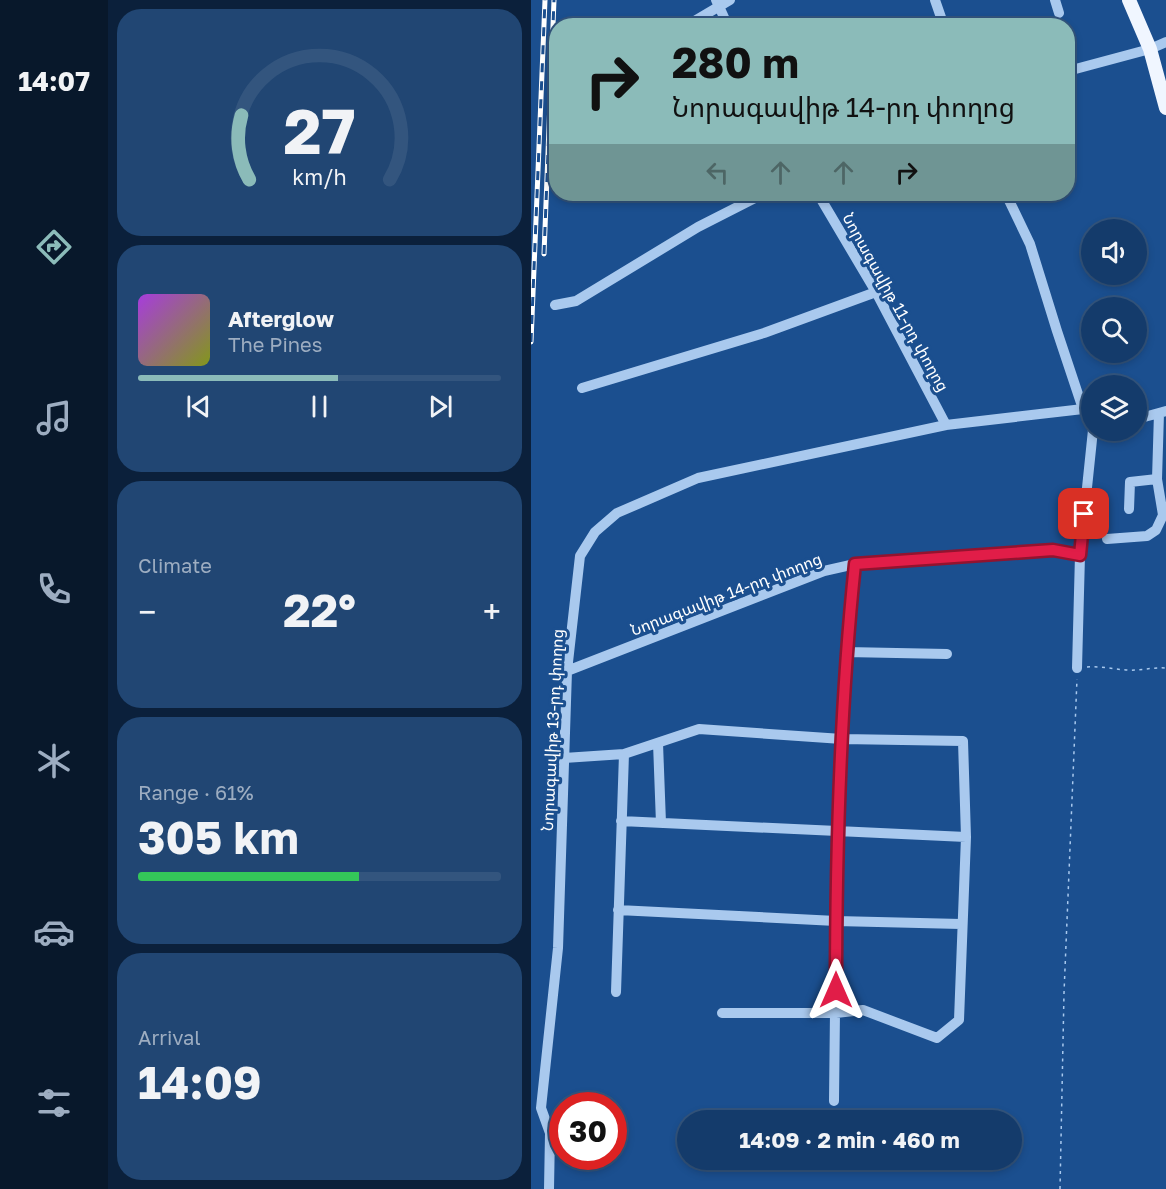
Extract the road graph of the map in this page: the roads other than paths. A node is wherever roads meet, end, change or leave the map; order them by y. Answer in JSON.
{"nodes":[{"id":1,"x":730,"y":0,"type":"edge"},
{"id":2,"x":935,"y":0,"type":"edge"},
{"id":3,"x":1055,"y":0,"type":"edge"},
{"id":4,"x":1129,"y":0,"type":"edge"},
{"id":5,"x":717,"y":3,"type":"edge"},
{"id":6,"x":1059,"y":14,"type":"dead end"},
{"id":7,"x":697,"y":18,"type":"edge"},
{"id":8,"x":724,"y":18,"type":"edge"},
{"id":9,"x":941,"y":18,"type":"edge"},
{"id":10,"x":1166,"y":42,"type":"edge"},
{"id":11,"x":1150,"y":49,"type":"junction"},
{"id":12,"x":1075,"y":69,"type":"edge"},
{"id":13,"x":1166,"y":108,"type":"edge"},
{"id":14,"x":749,"y":201,"type":"edge"},
{"id":15,"x":822,"y":201,"type":"edge"},
{"id":16,"x":1009,"y":201,"type":"edge"},
{"id":17,"x":876,"y":292,"type":"junction"},
{"id":18,"x":555,"y":305,"type":"dead end"},
{"id":19,"x":582,"y":388,"type":"dead end"},
{"id":20,"x":1081,"y":403,"type":"edge"},
{"id":21,"x":1081,"y":409,"type":"edge"},
{"id":22,"x":1163,"y":412,"type":"edge"},
{"id":23,"x":1147,"y":416,"type":"edge"},
{"id":24,"x":946,"y":425,"type":"junction"},
{"id":25,"x":1092,"y":441,"type":"edge"},
{"id":26,"x":1157,"y":479,"type":"junction"},
{"id":27,"x":1129,"y":509,"type":"dead end"},
{"id":28,"x":1107,"y":539,"type":"dead end"},
{"id":29,"x":1080,"y":555,"type":"junction"},
{"id":30,"x":855,"y":564,"type":"junction"},
{"id":31,"x":846,"y":652,"type":"junction"},
{"id":32,"x":947,"y":654,"type":"dead end"},
{"id":33,"x":1077,"y":668,"type":"road end"},
{"id":34,"x":567,"y":671,"type":"junction"},
{"id":35,"x":842,"y":739,"type":"junction"},
{"id":36,"x":658,"y":743,"type":"junction"},
{"id":37,"x":624,"y":754,"type":"junction"},
{"id":38,"x":564,"y":758,"type":"junction"},
{"id":39,"x":621,"y":821,"type":"junction"},
{"id":40,"x":661,"y":823,"type":"junction"},
{"id":41,"x":839,"y":832,"type":"junction"},
{"id":42,"x":966,"y":837,"type":"junction"},
{"id":43,"x":618,"y":910,"type":"junction"},
{"id":44,"x":836,"y":921,"type":"junction"},
{"id":45,"x":961,"y":924,"type":"junction"},
{"id":46,"x":616,"y":992,"type":"dead end"},
{"id":47,"x":722,"y":1013,"type":"dead end"},
{"id":48,"x":836,"y":1013,"type":"junction"},
{"id":49,"x":834,"y":1101,"type":"dead end"},
{"id":50,"x":549,"y":1189,"type":"edge"}],
"edges":[{"from":1,"to":5,"type":"street"},
{"from":2,"to":9,"type":"street"},
{"from":3,"to":6,"type":"street"},
{"from":4,"to":11,"type":"main road"},
{"from":5,"to":7,"type":"street"},
{"from":5,"to":8,"type":"street"},
{"from":10,"to":11,"type":"street"},
{"from":11,"to":12,"type":"street"},
{"from":11,"to":13,"type":"main road"},
{"from":14,"to":18,"type":"street"},
{"from":15,"to":17,"type":"street","name":"Նորագավիթ 11-րդ փողոց"},
{"from":16,"to":20,"type":"street"},
{"from":17,"to":19,"type":"street"},
{"from":17,"to":24,"type":"street","name":"Նորագավիթ 11-րդ փողոց"},
{"from":21,"to":24,"type":"street","name":"Նորագավիթ 13-րդ փողոց"},
{"from":22,"to":23,"type":"street"},
{"from":22,"to":26,"type":"street"},
{"from":24,"to":34,"type":"street","name":"Նորագավիթ 13-րդ փողոց"},
{"from":25,"to":29,"type":"street"},
{"from":26,"to":27,"type":"street"},
{"from":26,"to":28,"type":"street"},
{"from":29,"to":30,"type":"street","name":"Նորագավիթ 14-րդ փողոց"},
{"from":29,"to":33,"type":"street"},
{"from":30,"to":31,"type":"street"},
{"from":30,"to":34,"type":"street","name":"Նորագավիթ 14-րդ փողոց"},
{"from":31,"to":32,"type":"street"},
{"from":31,"to":35,"type":"street"},
{"from":34,"to":38,"type":"street","name":"Նորագավիթ 13-րդ փողոց"},
{"from":35,"to":36,"type":"street"},
{"from":35,"to":41,"type":"street"},
{"from":35,"to":42,"type":"street"},
{"from":36,"to":37,"type":"street"},
{"from":36,"to":40,"type":"street"},
{"from":37,"to":38,"type":"street"},
{"from":37,"to":39,"type":"street"},
{"from":38,"to":50,"type":"street","name":"Նորագավիթ 13-րդ փողոց"},
{"from":39,"to":40,"type":"street"},
{"from":39,"to":43,"type":"street"},
{"from":40,"to":41,"type":"street"},
{"from":41,"to":42,"type":"street"},
{"from":41,"to":44,"type":"street"},
{"from":42,"to":45,"type":"street"},
{"from":43,"to":44,"type":"street"},
{"from":43,"to":46,"type":"street"},
{"from":44,"to":45,"type":"street"},
{"from":44,"to":48,"type":"street"},
{"from":45,"to":48,"type":"street"},
{"from":47,"to":48,"type":"street"},
{"from":48,"to":49,"type":"street"}]}
